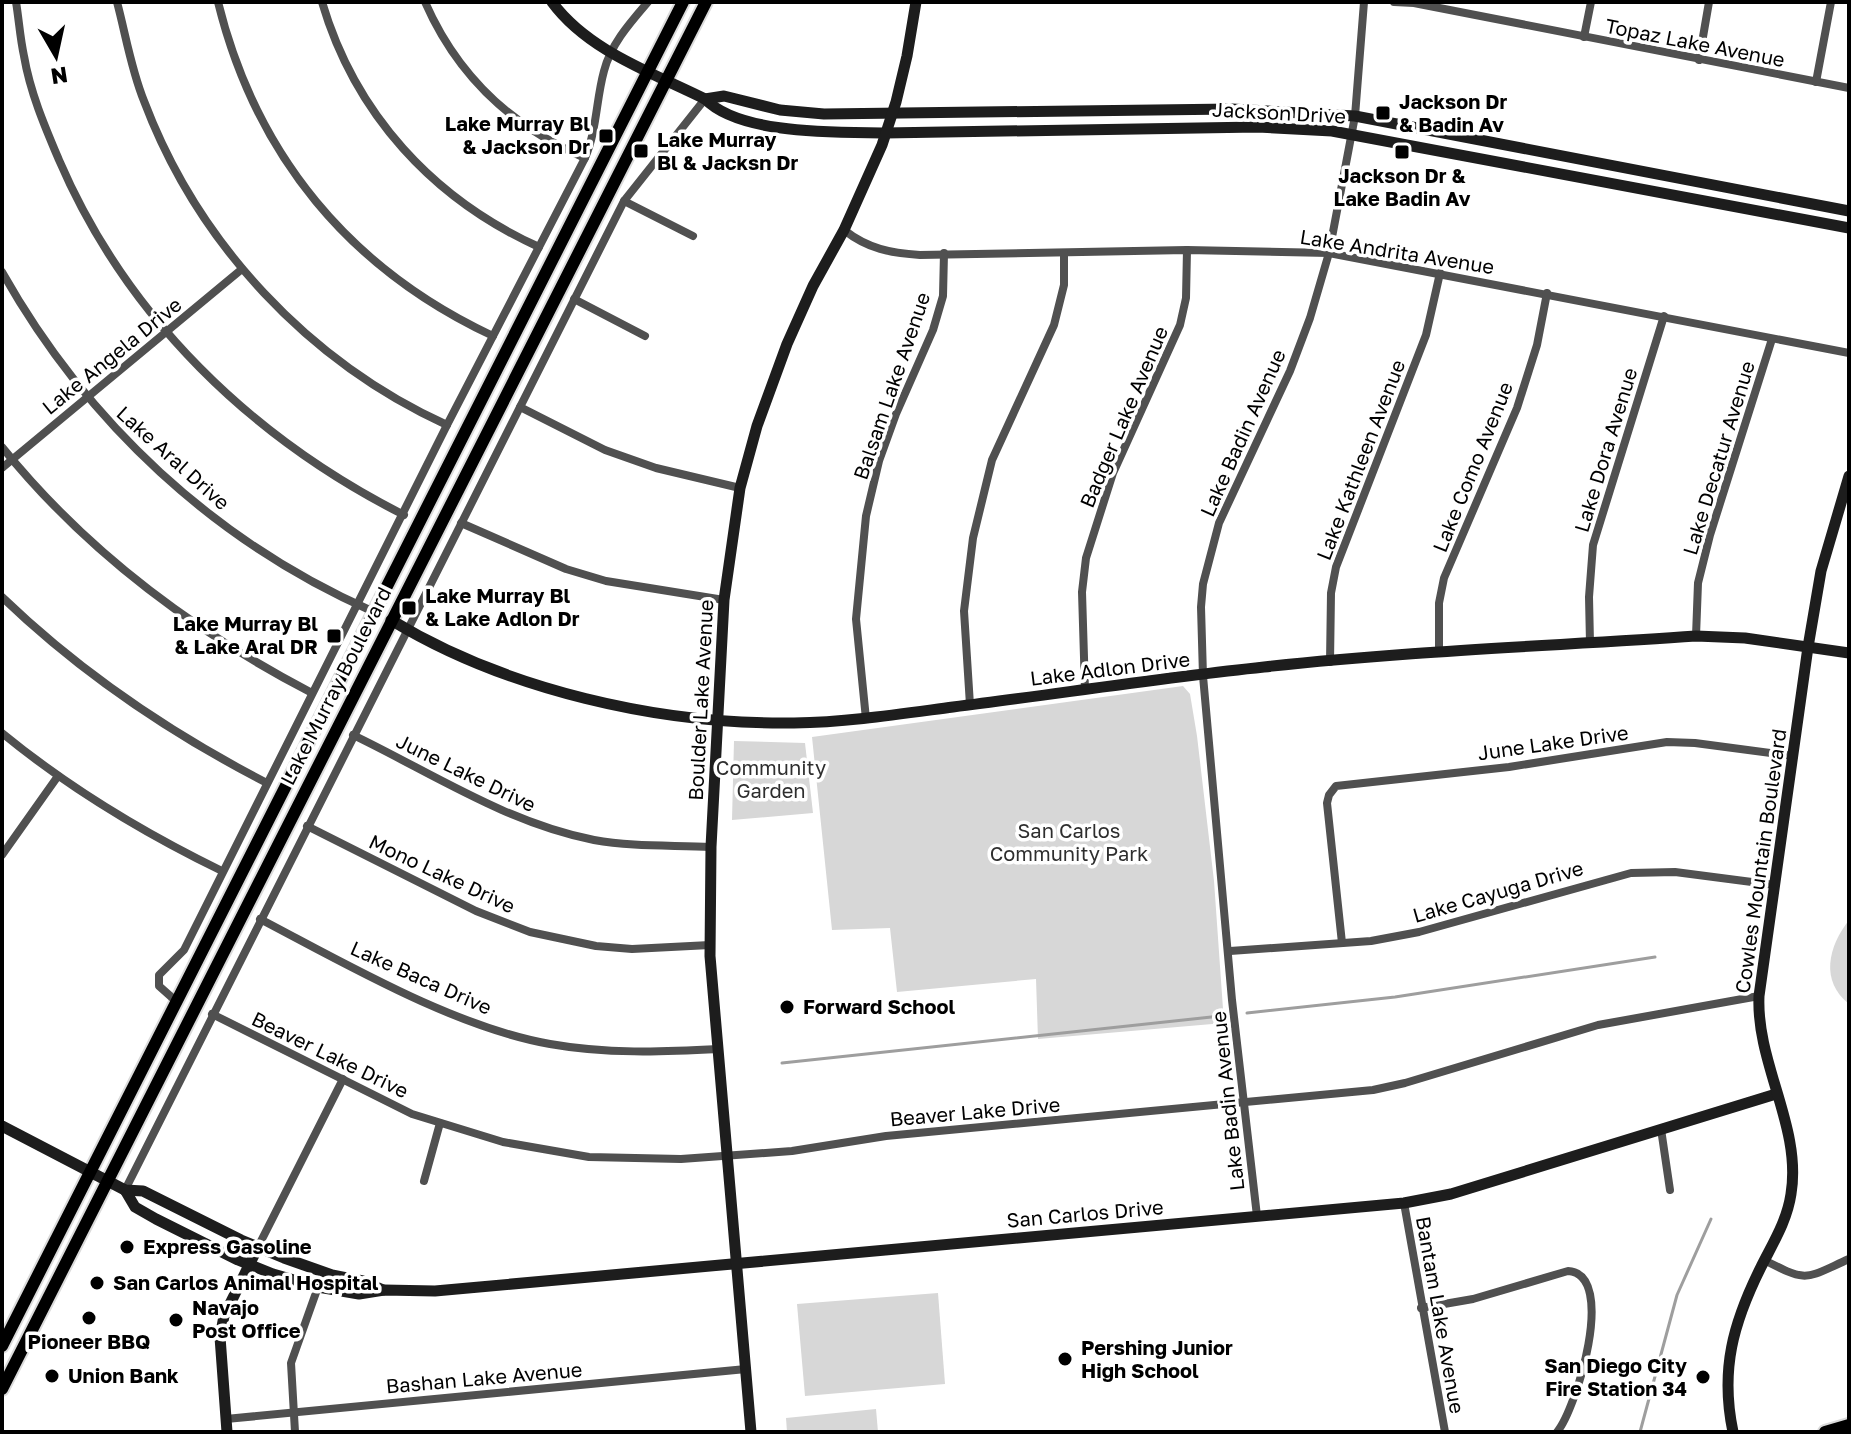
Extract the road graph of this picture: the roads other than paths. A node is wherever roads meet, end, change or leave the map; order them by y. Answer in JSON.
{"nodes":[{"id":1,"x":16,"y":2,"type":"edge"},
{"id":2,"x":117,"y":2,"type":"edge"},
{"id":3,"x":218,"y":2,"type":"edge"},
{"id":4,"x":322,"y":2,"type":"edge"},
{"id":5,"x":425,"y":2,"type":"edge"},
{"id":6,"x":552,"y":2,"type":"edge"},
{"id":7,"x":648,"y":2,"type":"edge"},
{"id":8,"x":683,"y":2,"type":"edge"},
{"id":9,"x":706,"y":2,"type":"edge"},
{"id":10,"x":916,"y":2,"type":"edge"},
{"id":11,"x":1364,"y":2,"type":"edge"},
{"id":12,"x":1394,"y":2,"type":"edge"},
{"id":13,"x":1473,"y":2,"type":"edge"},
{"id":14,"x":1591,"y":2,"type":"edge"},
{"id":15,"x":1709,"y":2,"type":"edge"},
{"id":16,"x":1831,"y":2,"type":"edge"},
{"id":17,"x":1471,"y":15,"type":"junction"},
{"id":18,"x":1584,"y":37,"type":"junction"},
{"id":19,"x":611,"y":52,"type":"junction"},
{"id":20,"x":1699,"y":60,"type":"junction"},
{"id":21,"x":648,"y":70,"type":"junction"},
{"id":22,"x":666,"y":79,"type":"junction"},
{"id":23,"x":1816,"y":82,"type":"junction"},
{"id":24,"x":1849,"y":88,"type":"edge"},
{"id":25,"x":705,"y":99,"type":"junction"},
{"id":26,"x":891,"y":115,"type":"junction"},
{"id":27,"x":1355,"y":116,"type":"junction"},
{"id":28,"x":885,"y":133,"type":"junction"},
{"id":29,"x":1352,"y":134,"type":"junction"},
{"id":30,"x":585,"y":158,"type":"junction"},
{"id":31,"x":624,"y":201,"type":"junction"},
{"id":32,"x":1849,"y":211,"type":"edge"},
{"id":33,"x":1849,"y":228,"type":"edge"},
{"id":34,"x":844,"y":230,"type":"junction"},
{"id":35,"x":693,"y":236,"type":"dead end"},
{"id":36,"x":539,"y":247,"type":"junction"},
{"id":37,"x":1187,"y":250,"type":"junction"},
{"id":38,"x":944,"y":253,"type":"junction"},
{"id":39,"x":1064,"y":253,"type":"junction"},
{"id":40,"x":1329,"y":253,"type":"junction"},
{"id":41,"x":242,"y":269,"type":"junction"},
{"id":42,"x":2,"y":272,"type":"edge"},
{"id":43,"x":1440,"y":273,"type":"junction"},
{"id":44,"x":1547,"y":293,"type":"junction"},
{"id":45,"x":574,"y":299,"type":"junction"},
{"id":46,"x":1664,"y":316,"type":"junction"},
{"id":47,"x":166,"y":332,"type":"junction"},
{"id":48,"x":493,"y":336,"type":"junction"},
{"id":49,"x":645,"y":336,"type":"dead end"},
{"id":50,"x":1772,"y":339,"type":"junction"},
{"id":51,"x":1849,"y":353,"type":"edge"},
{"id":52,"x":87,"y":397,"type":"junction"},
{"id":53,"x":520,"y":407,"type":"junction"},
{"id":54,"x":447,"y":425,"type":"junction"},
{"id":55,"x":2,"y":447,"type":"edge"},
{"id":56,"x":12,"y":460,"type":"junction"},
{"id":57,"x":2,"y":468,"type":"edge"},
{"id":58,"x":1849,"y":476,"type":"edge"},
{"id":59,"x":740,"y":488,"type":"junction"},
{"id":60,"x":404,"y":515,"type":"junction"},
{"id":61,"x":461,"y":523,"type":"junction"},
{"id":62,"x":387,"y":585,"type":"junction"},
{"id":63,"x":2,"y":597,"type":"edge"},
{"id":64,"x":724,"y":600,"type":"junction"},
{"id":65,"x":357,"y":604,"type":"junction"},
{"id":66,"x":374,"y":612,"type":"junction"},
{"id":67,"x":391,"y":620,"type":"junction"},
{"id":68,"x":407,"y":630,"type":"junction"},
{"id":69,"x":1696,"y":636,"type":"junction"},
{"id":70,"x":1590,"y":643,"type":"junction"},
{"id":71,"x":379,"y":645,"type":"junction"},
{"id":72,"x":1808,"y":647,"type":"junction"},
{"id":73,"x":1439,"y":653,"type":"junction"},
{"id":74,"x":1849,"y":653,"type":"edge"},
{"id":75,"x":1330,"y":662,"type":"junction"},
{"id":76,"x":1203,"y":676,"type":"junction"},
{"id":77,"x":1085,"y":690,"type":"junction"},
{"id":78,"x":312,"y":693,"type":"junction"},
{"id":79,"x":970,"y":705,"type":"junction"},
{"id":80,"x":719,"y":719,"type":"junction"},
{"id":81,"x":866,"y":719,"type":"junction"},
{"id":82,"x":2,"y":733,"type":"edge"},
{"id":83,"x":353,"y":735,"type":"junction"},
{"id":84,"x":1794,"y":756,"type":"junction"},
{"id":85,"x":58,"y":776,"type":"junction"},
{"id":86,"x":267,"y":783,"type":"junction"},
{"id":87,"x":307,"y":826,"type":"junction"},
{"id":88,"x":711,"y":847,"type":"junction"},
{"id":89,"x":2,"y":855,"type":"edge"},
{"id":90,"x":222,"y":871,"type":"junction"},
{"id":91,"x":1775,"y":885,"type":"junction"},
{"id":92,"x":260,"y":919,"type":"junction"},
{"id":93,"x":1342,"y":943,"type":"junction"},
{"id":94,"x":710,"y":945,"type":"junction"},
{"id":95,"x":1230,"y":951,"type":"junction"},
{"id":96,"x":1759,"y":996,"type":"junction"},
{"id":97,"x":177,"y":1002,"type":"junction"},
{"id":98,"x":212,"y":1014,"type":"junction"},
{"id":99,"x":719,"y":1049,"type":"junction"},
{"id":100,"x":343,"y":1079,"type":"junction"},
{"id":101,"x":1776,"y":1094,"type":"junction"},
{"id":102,"x":1245,"y":1102,"type":"junction"},
{"id":103,"x":440,"y":1123,"type":"junction"},
{"id":104,"x":2,"y":1126,"type":"edge"},
{"id":105,"x":1661,"y":1129,"type":"junction"},
{"id":106,"x":729,"y":1156,"type":"junction"},
{"id":107,"x":91,"y":1171,"type":"junction"},
{"id":108,"x":108,"y":1181,"type":"junction"},
{"id":109,"x":424,"y":1181,"type":"dead end"},
{"id":110,"x":125,"y":1190,"type":"junction"},
{"id":111,"x":1670,"y":1190,"type":"dead end"},
{"id":112,"x":1404,"y":1203,"type":"junction"},
{"id":113,"x":1257,"y":1216,"type":"junction"},
{"id":114,"x":258,"y":1247,"type":"junction"},
{"id":115,"x":1849,"y":1259,"type":"edge"},
{"id":116,"x":1764,"y":1260,"type":"junction"},
{"id":117,"x":736,"y":1263,"type":"junction"},
{"id":118,"x":249,"y":1265,"type":"junction"},
{"id":119,"x":318,"y":1287,"type":"junction"},
{"id":120,"x":384,"y":1290,"type":"junction"},
{"id":121,"x":1421,"y":1308,"type":"junction"},
{"id":122,"x":2,"y":1346,"type":"edge"},
{"id":123,"x":746,"y":1369,"type":"junction"},
{"id":124,"x":2,"y":1389,"type":"edge"},
{"id":125,"x":293,"y":1412,"type":"junction"},
{"id":126,"x":1849,"y":1425,"type":"edge"},
{"id":127,"x":226,"y":1426,"type":"edge"},
{"id":128,"x":295,"y":1432,"type":"edge"},
{"id":129,"x":751,"y":1432,"type":"edge"},
{"id":130,"x":1445,"y":1432,"type":"edge"},
{"id":131,"x":1557,"y":1432,"type":"edge"},
{"id":132,"x":1733,"y":1432,"type":"edge"},
{"id":133,"x":1825,"y":1432,"type":"edge"}],
"edges":[{"from":1,"to":47,"type":"street"},
{"from":2,"to":41,"type":"street"},
{"from":3,"to":48,"type":"street"},
{"from":4,"to":36,"type":"street"},
{"from":5,"to":30,"type":"street"},
{"from":6,"to":19,"type":"street","name":"Jackson Drive"},
{"from":7,"to":19,"type":"street","name":"Lake Murray Boulevard"},
{"from":8,"to":21,"type":"main road","name":"Lake Murray Boulevard"},
{"from":9,"to":22,"type":"main road","name":"Lake Murray Boulevard"},
{"from":10,"to":26,"type":"street","name":"Boulder Lake Avenue"},
{"from":11,"to":27,"type":"street","name":"Lake Badin Avenue"},
{"from":12,"to":17,"type":"street","name":"Topaz Lake Avenue"},
{"from":13,"to":17,"type":"street"},
{"from":14,"to":18,"type":"street"},
{"from":15,"to":20,"type":"street"},
{"from":16,"to":23,"type":"street"},
{"from":17,"to":18,"type":"street","name":"Topaz Lake Avenue"},
{"from":18,"to":20,"type":"street","name":"Topaz Lake Avenue"},
{"from":19,"to":21,"type":"street","name":"Jackson Drive"},
{"from":19,"to":30,"type":"street","name":"Lake Murray Boulevard"},
{"from":20,"to":23,"type":"street","name":"Topaz Lake Avenue"},
{"from":21,"to":22,"type":"street","name":"Jackson Drive"},
{"from":21,"to":62,"type":"main road","name":"Lake Murray Boulevard"},
{"from":22,"to":25,"type":"street","name":"Jackson Drive"},
{"from":22,"to":67,"type":"main road","name":"Lake Murray Boulevard"},
{"from":23,"to":24,"type":"street","name":"Topaz Lake Avenue"},
{"from":25,"to":26,"type":"street","name":"Jackson Drive"},
{"from":25,"to":28,"type":"street","name":"Jackson Drive"},
{"from":25,"to":31,"type":"street","name":"Lake Murray Boulevard"},
{"from":26,"to":27,"type":"street","name":"Jackson Drive"},
{"from":26,"to":28,"type":"street","name":"Boulder Lake Avenue"},
{"from":27,"to":29,"type":"street","name":"Lake Badin Avenue"},
{"from":27,"to":32,"type":"street","name":"Jackson Drive"},
{"from":28,"to":29,"type":"street","name":"Jackson Drive"},
{"from":28,"to":34,"type":"street","name":"Boulder Lake Avenue"},
{"from":29,"to":33,"type":"street","name":"Jackson Drive"},
{"from":29,"to":40,"type":"street","name":"Lake Badin Avenue"},
{"from":30,"to":36,"type":"street","name":"Lake Murray Boulevard"},
{"from":31,"to":35,"type":"street"},
{"from":31,"to":45,"type":"street","name":"Lake Murray Boulevard"},
{"from":34,"to":38,"type":"street","name":"Lake Andrita Avenue"},
{"from":34,"to":59,"type":"street","name":"Boulder Lake Avenue"},
{"from":36,"to":48,"type":"street","name":"Lake Murray Boulevard"},
{"from":37,"to":39,"type":"street","name":"Lake Andrita Avenue"},
{"from":37,"to":40,"type":"street","name":"Lake Andrita Avenue"},
{"from":37,"to":77,"type":"street","name":"Badger Lake Avenue"},
{"from":38,"to":39,"type":"street","name":"Lake Andrita Avenue"},
{"from":38,"to":81,"type":"street","name":"Balsam Lake Avenue"},
{"from":39,"to":79,"type":"street"},
{"from":40,"to":43,"type":"street","name":"Lake Andrita Avenue"},
{"from":40,"to":76,"type":"street","name":"Lake Badin Avenue"},
{"from":41,"to":47,"type":"street","name":"Lake Angela Drive"},
{"from":41,"to":54,"type":"street"},
{"from":42,"to":52,"type":"street","name":"Lake Aral Drive"},
{"from":43,"to":44,"type":"street","name":"Lake Andrita Avenue"},
{"from":43,"to":75,"type":"street","name":"Lake Kathleen Avenue"},
{"from":44,"to":46,"type":"street","name":"Lake Andrita Avenue"},
{"from":44,"to":73,"type":"street","name":"Lake Como Avenue"},
{"from":45,"to":49,"type":"street"},
{"from":45,"to":53,"type":"street","name":"Lake Murray Boulevard"},
{"from":46,"to":50,"type":"street","name":"Lake Andrita Avenue"},
{"from":46,"to":70,"type":"street","name":"Lake Dora Avenue"},
{"from":47,"to":52,"type":"street","name":"Lake Angela Drive"},
{"from":47,"to":60,"type":"street"},
{"from":48,"to":54,"type":"street","name":"Lake Murray Boulevard"},
{"from":50,"to":51,"type":"street","name":"Lake Andrita Avenue"},
{"from":50,"to":69,"type":"street","name":"Lake Decatur Avenue"},
{"from":52,"to":56,"type":"street","name":"Lake Angela Drive"},
{"from":52,"to":65,"type":"street","name":"Lake Aral Drive"},
{"from":53,"to":59,"type":"street"},
{"from":53,"to":61,"type":"street","name":"Lake Murray Boulevard"},
{"from":54,"to":60,"type":"street","name":"Lake Murray Boulevard"},
{"from":55,"to":56,"type":"street"},
{"from":56,"to":57,"type":"street","name":"Lake Angela Drive"},
{"from":56,"to":78,"type":"street"},
{"from":58,"to":72,"type":"street","name":"Cowles Mountain Boulevard"},
{"from":59,"to":64,"type":"street","name":"Boulder Lake Avenue"},
{"from":60,"to":65,"type":"street","name":"Lake Murray Boulevard"},
{"from":61,"to":64,"type":"street"},
{"from":61,"to":68,"type":"street","name":"Lake Murray Boulevard"},
{"from":62,"to":66,"type":"main road","name":"Lake Murray Boulevard"},
{"from":62,"to":67,"type":"main road"},
{"from":63,"to":86,"type":"street"},
{"from":64,"to":80,"type":"street","name":"Boulder Lake Avenue"},
{"from":65,"to":66,"type":"street","name":"Lake Aral Drive"},
{"from":65,"to":78,"type":"street","name":"Lake Murray Boulevard"},
{"from":66,"to":71,"type":"main road"},
{"from":66,"to":97,"type":"main road","name":"Lake Murray Boulevard"},
{"from":67,"to":68,"type":"street","name":"Lake Adlon Drive"},
{"from":67,"to":71,"type":"main road","name":"Lake Murray Boulevard"},
{"from":68,"to":80,"type":"street","name":"Lake Adlon Drive"},
{"from":68,"to":83,"type":"street","name":"Lake Murray Boulevard"},
{"from":69,"to":70,"type":"street","name":"Lake Adlon Drive"},
{"from":69,"to":72,"type":"street","name":"Lake Adlon Drive"},
{"from":70,"to":73,"type":"street","name":"Lake Adlon Drive"},
{"from":71,"to":108,"type":"main road","name":"Lake Murray Boulevard"},
{"from":72,"to":74,"type":"street","name":"Lake Adlon Drive"},
{"from":72,"to":84,"type":"street","name":"Cowles Mountain Boulevard"},
{"from":73,"to":75,"type":"street","name":"Lake Adlon Drive"},
{"from":75,"to":76,"type":"street","name":"Lake Adlon Drive"},
{"from":76,"to":77,"type":"street","name":"Lake Adlon Drive"},
{"from":76,"to":95,"type":"street","name":"Lake Badin Avenue"},
{"from":77,"to":79,"type":"street","name":"Lake Adlon Drive"},
{"from":78,"to":86,"type":"street","name":"Lake Murray Boulevard"},
{"from":79,"to":81,"type":"street","name":"Lake Adlon Drive"},
{"from":80,"to":81,"type":"street","name":"Lake Adlon Drive"},
{"from":80,"to":88,"type":"street","name":"Boulder Lake Avenue"},
{"from":82,"to":85,"type":"street"},
{"from":83,"to":87,"type":"street","name":"Lake Murray Boulevard"},
{"from":83,"to":88,"type":"street","name":"June Lake Drive"},
{"from":84,"to":91,"type":"street","name":"Cowles Mountain Boulevard"},
{"from":84,"to":93,"type":"street","name":"June Lake Drive"},
{"from":85,"to":89,"type":"street"},
{"from":85,"to":90,"type":"street"},
{"from":86,"to":90,"type":"street","name":"Lake Murray Boulevard"},
{"from":87,"to":92,"type":"street","name":"Lake Murray Boulevard"},
{"from":87,"to":94,"type":"street","name":"Mono Lake Drive"},
{"from":88,"to":94,"type":"street","name":"Boulder Lake Avenue"},
{"from":90,"to":97,"type":"street","name":"Lake Murray Boulevard"},
{"from":91,"to":93,"type":"street","name":"Lake Cayuga Drive"},
{"from":91,"to":96,"type":"street","name":"Cowles Mountain Boulevard"},
{"from":92,"to":98,"type":"street","name":"Lake Murray Boulevard"},
{"from":92,"to":99,"type":"street","name":"Lake Baca Drive"},
{"from":93,"to":95,"type":"street","name":"Lake Cayuga Drive"},
{"from":94,"to":99,"type":"street","name":"Boulder Lake Avenue"},
{"from":95,"to":102,"type":"street","name":"Lake Badin Avenue"},
{"from":96,"to":101,"type":"street","name":"Cowles Mountain Boulevard"},
{"from":96,"to":102,"type":"street","name":"Beaver Lake Drive"},
{"from":97,"to":107,"type":"main road","name":"Lake Murray Boulevard"},
{"from":98,"to":100,"type":"street","name":"Beaver Lake Drive"},
{"from":98,"to":110,"type":"street","name":"Lake Murray Boulevard"},
{"from":99,"to":106,"type":"street","name":"Boulder Lake Avenue"},
{"from":100,"to":103,"type":"street","name":"Beaver Lake Drive"},
{"from":100,"to":114,"type":"street"},
{"from":101,"to":105,"type":"street","name":"San Carlos Drive"},
{"from":101,"to":116,"type":"street","name":"Cowles Mountain Boulevard"},
{"from":102,"to":106,"type":"street","name":"Beaver Lake Drive"},
{"from":102,"to":113,"type":"street","name":"Lake Badin Avenue"},
{"from":103,"to":106,"type":"street","name":"Beaver Lake Drive"},
{"from":103,"to":109,"type":"street"},
{"from":104,"to":107,"type":"street","name":"San Carlos Drive"},
{"from":105,"to":111,"type":"street"},
{"from":105,"to":112,"type":"street","name":"San Carlos Drive"},
{"from":106,"to":117,"type":"street","name":"Boulder Lake Avenue"},
{"from":107,"to":108,"type":"street","name":"San Carlos Drive"},
{"from":107,"to":122,"type":"main road","name":"Lake Murray Boulevard"},
{"from":108,"to":110,"type":"street","name":"San Carlos Drive"},
{"from":108,"to":124,"type":"main road","name":"Lake Murray Boulevard"},
{"from":110,"to":114,"type":"street","name":"San Carlos Drive"},
{"from":110,"to":118,"type":"street","name":"San Carlos Drive"},
{"from":112,"to":113,"type":"street","name":"San Carlos Drive"},
{"from":112,"to":121,"type":"street","name":"Bantam Lake Avenue"},
{"from":113,"to":117,"type":"street","name":"San Carlos Drive"},
{"from":114,"to":118,"type":"street"},
{"from":114,"to":120,"type":"street","name":"San Carlos Drive"},
{"from":115,"to":116,"type":"street"},
{"from":116,"to":132,"type":"street","name":"Cowles Mountain Boulevard"},
{"from":117,"to":120,"type":"street","name":"San Carlos Drive"},
{"from":117,"to":123,"type":"street","name":"Boulder Lake Avenue"},
{"from":118,"to":119,"type":"street","name":"San Carlos Drive"},
{"from":118,"to":127,"type":"street"},
{"from":119,"to":120,"type":"street","name":"San Carlos Drive"},
{"from":119,"to":125,"type":"street"},
{"from":121,"to":130,"type":"street","name":"Bantam Lake Avenue"},
{"from":121,"to":131,"type":"street"},
{"from":123,"to":125,"type":"street","name":"Bashan Lake Avenue"},
{"from":123,"to":129,"type":"street","name":"Boulder Lake Avenue"},
{"from":125,"to":127,"type":"street","name":"Bashan Lake Avenue"},
{"from":125,"to":128,"type":"street"},
{"from":126,"to":133,"type":"main road"}]}
